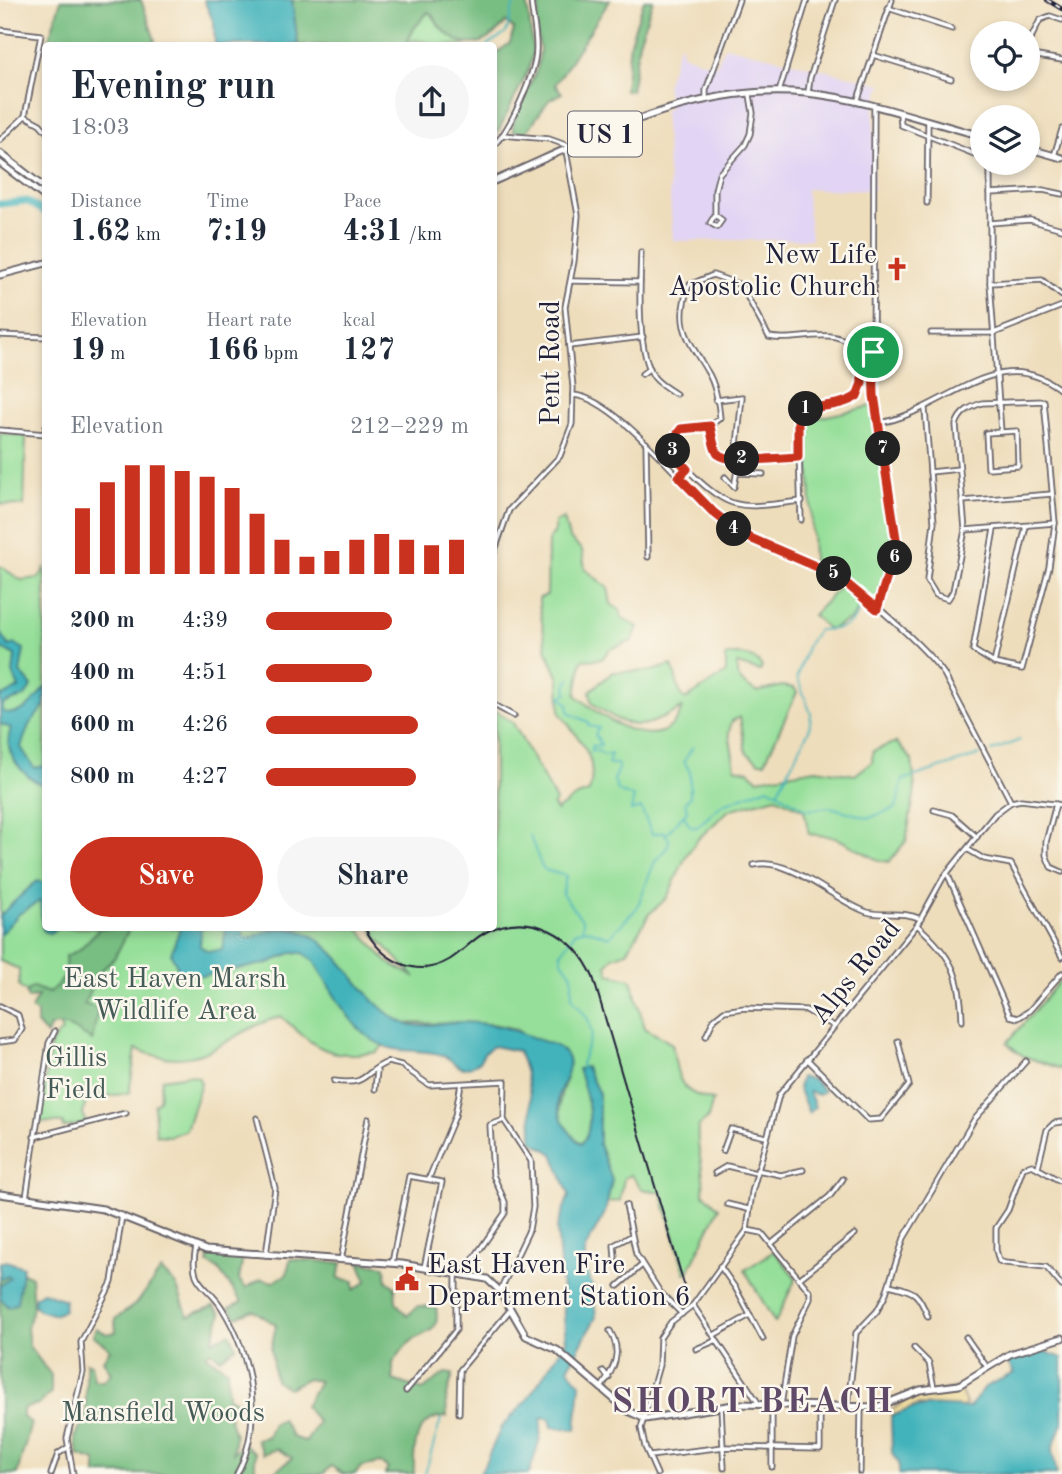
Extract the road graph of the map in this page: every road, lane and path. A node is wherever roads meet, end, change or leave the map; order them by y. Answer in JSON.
{"nodes":[{"id":1,"x":531,"y":0,"type":"edge"},
{"id":2,"x":739,"y":0,"type":"edge"},
{"id":3,"x":807,"y":0,"type":"edge"},
{"id":4,"x":835,"y":0,"type":"edge"},
{"id":5,"x":891,"y":0,"type":"edge"},
{"id":6,"x":888,"y":8,"type":"junction"},
{"id":7,"x":1062,"y":20,"type":"edge"},
{"id":8,"x":952,"y":29,"type":"dead end"},
{"id":9,"x":0,"y":30,"type":"edge"},
{"id":10,"x":873,"y":55,"type":"junction"},
{"id":11,"x":1062,"y":60,"type":"edge"},
{"id":12,"x":951,"y":79,"type":"dead end"},
{"id":13,"x":750,"y":92,"type":"junction"},
{"id":14,"x":779,"y":92,"type":"junction"},
{"id":15,"x":808,"y":93,"type":"junction"},
{"id":16,"x":706,"y":97,"type":"junction"},
{"id":17,"x":857,"y":102,"type":"junction"},
{"id":18,"x":874,"y":108,"type":"junction"},
{"id":19,"x":900,"y":114,"type":"junction"},
{"id":20,"x":24,"y":116,"type":"junction"},
{"id":21,"x":928,"y":121,"type":"junction"},
{"id":22,"x":42,"y":126,"type":"edge"},
{"id":23,"x":1062,"y":129,"type":"edge"},
{"id":24,"x":970,"y":133,"type":"edge"},
{"id":25,"x":502,"y":135,"type":"junction"},
{"id":26,"x":926,"y":136,"type":"junction"},
{"id":27,"x":0,"y":140,"type":"edge"},
{"id":28,"x":497,"y":141,"type":"edge"},
{"id":29,"x":569,"y":150,"type":"junction"},
{"id":30,"x":970,"y":152,"type":"edge"},
{"id":31,"x":1040,"y":152,"type":"edge"},
{"id":32,"x":0,"y":153,"type":"edge"},
{"id":33,"x":1055,"y":156,"type":"junction"},
{"id":34,"x":1062,"y":158,"type":"edge"},
{"id":35,"x":0,"y":163,"type":"edge"},
{"id":36,"x":990,"y":175,"type":"edge"},
{"id":37,"x":497,"y":180,"type":"edge"},
{"id":38,"x":42,"y":186,"type":"edge"},
{"id":39,"x":990,"y":193,"type":"junction"},
{"id":40,"x":1062,"y":194,"type":"edge"},
{"id":41,"x":42,"y":195,"type":"edge"},
{"id":42,"x":927,"y":203,"type":"dead end"},
{"id":43,"x":715,"y":215,"type":"dead end"},
{"id":44,"x":990,"y":223,"type":"junction"},
{"id":45,"x":1062,"y":229,"type":"edge"},
{"id":46,"x":641,"y":251,"type":"dead end"},
{"id":47,"x":42,"y":264,"type":"edge"},
{"id":48,"x":0,"y":275,"type":"edge"},
{"id":49,"x":571,"y":281,"type":"junction"},
{"id":50,"x":640,"y":282,"type":"junction"},
{"id":51,"x":990,"y":283,"type":"junction"},
{"id":52,"x":1062,"y":296,"type":"edge"},
{"id":53,"x":1062,"y":306,"type":"edge"},
{"id":54,"x":931,"y":333,"type":"dead end"},
{"id":55,"x":994,"y":333,"type":"junction"},
{"id":56,"x":0,"y":335,"type":"edge"},
{"id":57,"x":42,"y":337,"type":"edge"},
{"id":58,"x":643,"y":337,"type":"junction"},
{"id":59,"x":569,"y":346,"type":"junction"},
{"id":60,"x":873,"y":352,"type":"junction"},
{"id":61,"x":859,"y":355,"type":"junction"},
{"id":62,"x":873,"y":360,"type":"junction"},
{"id":63,"x":861,"y":362,"type":"junction"},
{"id":64,"x":650,"y":368,"type":"junction"},
{"id":65,"x":995,"y":373,"type":"junction"},
{"id":66,"x":642,"y":374,"type":"dead end"},
{"id":67,"x":1062,"y":391,"type":"edge"},
{"id":68,"x":676,"y":394,"type":"dead end"},
{"id":69,"x":573,"y":395,"type":"junction"},
{"id":70,"x":716,"y":400,"type":"junction"},
{"id":71,"x":998,"y":401,"type":"junction"},
{"id":72,"x":925,"y":409,"type":"junction"},
{"id":73,"x":879,"y":424,"type":"junction"},
{"id":74,"x":710,"y":426,"type":"junction"},
{"id":75,"x":0,"y":430,"type":"edge"},
{"id":76,"x":1001,"y":432,"type":"junction"},
{"id":77,"x":42,"y":434,"type":"edge"},
{"id":78,"x":646,"y":443,"type":"junction"},
{"id":79,"x":737,"y":445,"type":"dead end"},
{"id":80,"x":798,"y":457,"type":"junction"},
{"id":81,"x":739,"y":459,"type":"junction"},
{"id":82,"x":687,"y":469,"type":"junction"},
{"id":83,"x":959,"y":469,"type":"junction"},
{"id":84,"x":930,"y":472,"type":"junction"},
{"id":85,"x":692,"y":473,"type":"junction"},
{"id":86,"x":738,"y":473,"type":"junction"},
{"id":87,"x":764,"y":474,"type":"dead end"},
{"id":88,"x":725,"y":477,"type":"dead end"},
{"id":89,"x":681,"y":479,"type":"junction"},
{"id":90,"x":1052,"y":494,"type":"junction"},
{"id":91,"x":802,"y":501,"type":"junction"},
{"id":92,"x":962,"y":501,"type":"junction"},
{"id":93,"x":800,"y":520,"type":"dead end"},
{"id":94,"x":1055,"y":523,"type":"junction"},
{"id":95,"x":1026,"y":526,"type":"junction"},
{"id":96,"x":994,"y":528,"type":"junction"},
{"id":97,"x":965,"y":530,"type":"junction"},
{"id":98,"x":497,"y":545,"type":"edge"},
{"id":99,"x":648,"y":557,"type":"dead end"},
{"id":100,"x":877,"y":609,"type":"junction"},
{"id":101,"x":994,"y":663,"type":"junction"},
{"id":102,"x":497,"y":707,"type":"edge"},
{"id":103,"x":514,"y":716,"type":"dead end"},
{"id":104,"x":1011,"y":802,"type":"junction"},
{"id":105,"x":1056,"y":804,"type":"junction"},
{"id":106,"x":1062,"y":805,"type":"edge"},
{"id":107,"x":934,"y":810,"type":"dead end"},
{"id":108,"x":977,"y":837,"type":"junction"},
{"id":109,"x":967,"y":849,"type":"junction"},
{"id":110,"x":754,"y":865,"type":"dead end"},
{"id":111,"x":1062,"y":872,"type":"edge"},
{"id":112,"x":947,"y":873,"type":"junction"},
{"id":113,"x":921,"y":919,"type":"junction"},
{"id":114,"x":917,"y":925,"type":"junction"},
{"id":115,"x":1062,"y":957,"type":"edge"},
{"id":116,"x":1062,"y":973,"type":"edge"},
{"id":117,"x":0,"y":1006,"type":"edge"},
{"id":118,"x":962,"y":1021,"type":"dead end"},
{"id":119,"x":834,"y":1026,"type":"junction"},
{"id":120,"x":55,"y":1031,"type":"dead end"},
{"id":121,"x":706,"y":1036,"type":"dead end"},
{"id":122,"x":898,"y":1041,"type":"dead end"},
{"id":123,"x":0,"y":1042,"type":"edge"},
{"id":124,"x":807,"y":1059,"type":"junction"},
{"id":125,"x":1026,"y":1061,"type":"dead end"},
{"id":126,"x":377,"y":1069,"type":"junction"},
{"id":127,"x":334,"y":1081,"type":"dead end"},
{"id":128,"x":461,"y":1084,"type":"junction"},
{"id":129,"x":375,"y":1089,"type":"dead end"},
{"id":130,"x":126,"y":1113,"type":"dead end"},
{"id":131,"x":257,"y":1118,"type":"dead end"},
{"id":132,"x":369,"y":1119,"type":"dead end"},
{"id":133,"x":504,"y":1120,"type":"junction"},
{"id":134,"x":1062,"y":1122,"type":"edge"},
{"id":135,"x":34,"y":1137,"type":"junction"},
{"id":136,"x":766,"y":1137,"type":"junction"},
{"id":137,"x":723,"y":1151,"type":"dead end"},
{"id":138,"x":1038,"y":1167,"type":"junction"},
{"id":139,"x":803,"y":1170,"type":"dead end"},
{"id":140,"x":757,"y":1171,"type":"junction"},
{"id":141,"x":715,"y":1173,"type":"dead end"},
{"id":142,"x":429,"y":1178,"type":"junction"},
{"id":143,"x":843,"y":1179,"type":"dead end"},
{"id":144,"x":1062,"y":1182,"type":"edge"},
{"id":145,"x":0,"y":1194,"type":"edge"},
{"id":146,"x":26,"y":1198,"type":"junction"},
{"id":147,"x":727,"y":1204,"type":"dead end"},
{"id":148,"x":626,"y":1205,"type":"dead end"},
{"id":149,"x":749,"y":1209,"type":"junction"},
{"id":150,"x":122,"y":1216,"type":"junction"},
{"id":151,"x":747,"y":1230,"type":"junction"},
{"id":152,"x":855,"y":1234,"type":"dead end"},
{"id":153,"x":631,"y":1236,"type":"junction"},
{"id":154,"x":771,"y":1244,"type":"junction"},
{"id":155,"x":196,"y":1247,"type":"junction"},
{"id":156,"x":266,"y":1255,"type":"junction"},
{"id":157,"x":615,"y":1258,"type":"dead end"},
{"id":158,"x":341,"y":1260,"type":"junction"},
{"id":159,"x":392,"y":1263,"type":"junction"},
{"id":160,"x":642,"y":1265,"type":"junction"},
{"id":161,"x":720,"y":1266,"type":"junction"},
{"id":162,"x":424,"y":1268,"type":"junction"},
{"id":163,"x":459,"y":1274,"type":"junction"},
{"id":164,"x":799,"y":1279,"type":"junction"},
{"id":165,"x":889,"y":1285,"type":"junction"},
{"id":166,"x":618,"y":1286,"type":"dead end"},
{"id":167,"x":1062,"y":1286,"type":"edge"},
{"id":168,"x":500,"y":1291,"type":"junction"},
{"id":169,"x":693,"y":1305,"type":"junction"},
{"id":170,"x":510,"y":1310,"type":"junction"},
{"id":171,"x":682,"y":1314,"type":"junction"},
{"id":172,"x":750,"y":1315,"type":"junction"},
{"id":173,"x":928,"y":1317,"type":"dead end"},
{"id":174,"x":610,"y":1331,"type":"dead end"},
{"id":175,"x":714,"y":1335,"type":"junction"},
{"id":176,"x":966,"y":1337,"type":"dead end"},
{"id":177,"x":1062,"y":1338,"type":"edge"},
{"id":178,"x":763,"y":1339,"type":"dead end"},
{"id":179,"x":717,"y":1340,"type":"junction"},
{"id":180,"x":914,"y":1348,"type":"dead end"},
{"id":181,"x":696,"y":1349,"type":"dead end"},
{"id":182,"x":987,"y":1367,"type":"junction"},
{"id":183,"x":603,"y":1371,"type":"dead end"},
{"id":184,"x":609,"y":1378,"type":"junction"},
{"id":185,"x":601,"y":1388,"type":"junction"},
{"id":186,"x":934,"y":1388,"type":"junction"},
{"id":187,"x":406,"y":1391,"type":"dead end"},
{"id":188,"x":759,"y":1404,"type":"junction"},
{"id":189,"x":772,"y":1405,"type":"junction"},
{"id":190,"x":781,"y":1405,"type":"junction"},
{"id":191,"x":721,"y":1406,"type":"junction"},
{"id":192,"x":820,"y":1407,"type":"junction"},
{"id":193,"x":848,"y":1408,"type":"junction"},
{"id":194,"x":861,"y":1408,"type":"junction"},
{"id":195,"x":459,"y":1413,"type":"dead end"},
{"id":196,"x":643,"y":1419,"type":"junction"},
{"id":197,"x":724,"y":1447,"type":"junction"},
{"id":198,"x":68,"y":1448,"type":"junction"},
{"id":199,"x":772,"y":1448,"type":"junction"},
{"id":200,"x":650,"y":1456,"type":"junction"},
{"id":201,"x":772,"y":1467,"type":"dead end"},
{"id":202,"x":724,"y":1468,"type":"dead end"},
{"id":203,"x":860,"y":1472,"type":"dead end"},
{"id":204,"x":51,"y":1474,"type":"edge"},
{"id":205,"x":73,"y":1474,"type":"edge"},
{"id":206,"x":237,"y":1474,"type":"edge"},
{"id":207,"x":657,"y":1474,"type":"edge"}],
"edges":[{"from":1,"to":25,"type":"street"},
{"from":2,"to":16,"type":"street"},
{"from":3,"to":14,"type":"street"},
{"from":4,"to":15,"type":"street"},
{"from":5,"to":6,"type":"street"},
{"from":6,"to":8,"type":"street"},
{"from":6,"to":10,"type":"street"},
{"from":7,"to":11,"type":"street"},
{"from":9,"to":20,"type":"street"},
{"from":10,"to":12,"type":"street"},
{"from":10,"to":17,"type":"street"},
{"from":13,"to":14,"type":"main road","number":"US 1"},
{"from":13,"to":16,"type":"main road","number":"US 1"},
{"from":13,"to":43,"type":"street"},
{"from":14,"to":15,"type":"main road","number":"US 1"},
{"from":15,"to":17,"type":"main road","number":"US 1"},
{"from":16,"to":29,"type":"main road","number":"US 1"},
{"from":17,"to":18,"type":"main road","number":"US 1"},
{"from":18,"to":19,"type":"main road","number":"US 1"},
{"from":18,"to":60,"type":"street"},
{"from":19,"to":21,"type":"main road","number":"US 1"},
{"from":19,"to":26,"type":"street"},
{"from":20,"to":22,"type":"street"},
{"from":20,"to":27,"type":"street"},
{"from":21,"to":24,"type":"main road","number":"US 1"},
{"from":21,"to":26,"type":"street"},
{"from":23,"to":33,"type":"street"},
{"from":25,"to":28,"type":"street"},
{"from":25,"to":29,"type":"street"},
{"from":26,"to":30,"type":"street"},
{"from":26,"to":42,"type":"street"},
{"from":29,"to":37,"type":"main road","number":"US 1"},
{"from":29,"to":49,"type":"street","name":"Pent Road"},
{"from":31,"to":33,"type":"main road"},
{"from":32,"to":38,"type":"main road"},
{"from":33,"to":34,"type":"main road"},
{"from":35,"to":41,"type":"main road"},
{"from":36,"to":39,"type":"street"},
{"from":39,"to":40,"type":"street"},
{"from":39,"to":44,"type":"street"},
{"from":44,"to":45,"type":"street"},
{"from":44,"to":51,"type":"street"},
{"from":46,"to":50,"type":"street"},
{"from":47,"to":48,"type":"main road"},
{"from":49,"to":50,"type":"street"},
{"from":49,"to":59,"type":"street","name":"Pent Road"},
{"from":50,"to":58,"type":"street"},
{"from":51,"to":52,"type":"street"},
{"from":51,"to":55,"type":"street"},
{"from":53,"to":55,"type":"street"},
{"from":54,"to":55,"type":"street"},
{"from":55,"to":65,"type":"street"},
{"from":56,"to":57,"type":"street"},
{"from":58,"to":59,"type":"street"},
{"from":58,"to":64,"type":"street"},
{"from":59,"to":69,"type":"street","name":"Pent Road"},
{"from":60,"to":61,"type":"street"},
{"from":60,"to":62,"type":"street"},
{"from":61,"to":63,"type":"street"},
{"from":61,"to":70,"type":"street"},
{"from":62,"to":63,"type":"street"},
{"from":62,"to":73,"type":"street"},
{"from":63,"to":80,"type":"street"},
{"from":64,"to":66,"type":"street"},
{"from":64,"to":68,"type":"street"},
{"from":65,"to":67,"type":"street"},
{"from":65,"to":71,"type":"street"},
{"from":65,"to":72,"type":"street"},
{"from":69,"to":78,"type":"street"},
{"from":69,"to":98,"type":"street","name":"Pent Road"},
{"from":70,"to":74,"type":"street"},
{"from":70,"to":79,"type":"street"},
{"from":71,"to":76,"type":"street"},
{"from":71,"to":83,"type":"street"},
{"from":71,"to":90,"type":"street"},
{"from":72,"to":73,"type":"street"},
{"from":72,"to":84,"type":"street"},
{"from":73,"to":100,"type":"street"},
{"from":74,"to":81,"type":"street"},
{"from":74,"to":82,"type":"street"},
{"from":75,"to":77,"type":"street"},
{"from":76,"to":76,"type":"street"},
{"from":78,"to":89,"type":"street"},
{"from":78,"to":99,"type":"street"},
{"from":80,"to":81,"type":"street"},
{"from":80,"to":91,"type":"street"},
{"from":81,"to":86,"type":"street"},
{"from":82,"to":85,"type":"street"},
{"from":82,"to":89,"type":"street"},
{"from":83,"to":84,"type":"street"},
{"from":83,"to":92,"type":"street"},
{"from":84,"to":97,"type":"street"},
{"from":85,"to":89,"type":"street"},
{"from":85,"to":91,"type":"street"},
{"from":86,"to":87,"type":"street"},
{"from":86,"to":88,"type":"street"},
{"from":89,"to":100,"type":"street"},
{"from":90,"to":92,"type":"street"},
{"from":90,"to":94,"type":"street"},
{"from":91,"to":93,"type":"street"},
{"from":92,"to":97,"type":"street"},
{"from":94,"to":95,"type":"street"},
{"from":94,"to":101,"type":"street"},
{"from":95,"to":96,"type":"street"},
{"from":95,"to":101,"type":"street"},
{"from":96,"to":97,"type":"street"},
{"from":96,"to":101,"type":"street"},
{"from":100,"to":104,"type":"street"},
{"from":102,"to":103,"type":"street"},
{"from":104,"to":105,"type":"street"},
{"from":104,"to":108,"type":"street","name":"Alps Road"},
{"from":105,"to":106,"type":"street"},
{"from":105,"to":111,"type":"street"},
{"from":107,"to":108,"type":"street"},
{"from":108,"to":109,"type":"street","name":"Alps Road"},
{"from":109,"to":112,"type":"street","name":"Alps Road"},
{"from":109,"to":115,"type":"street"},
{"from":110,"to":113,"type":"street"},
{"from":112,"to":113,"type":"street","name":"Alps Road"},
{"from":112,"to":116,"type":"street"},
{"from":113,"to":114,"type":"street","name":"Alps Road"},
{"from":114,"to":118,"type":"street"},
{"from":114,"to":119,"type":"street","name":"Alps Road"},
{"from":117,"to":123,"type":"street"},
{"from":119,"to":121,"type":"street"},
{"from":119,"to":124,"type":"street","name":"Alps Road"},
{"from":120,"to":135,"type":"street"},
{"from":122,"to":124,"type":"street"},
{"from":124,"to":136,"type":"street","name":"Alps Road"},
{"from":125,"to":165,"type":"street"},
{"from":126,"to":127,"type":"street"},
{"from":126,"to":128,"type":"street"},
{"from":126,"to":129,"type":"street"},
{"from":128,"to":133,"type":"street"},
{"from":128,"to":142,"type":"street"},
{"from":130,"to":135,"type":"street"},
{"from":131,"to":156,"type":"street"},
{"from":132,"to":158,"type":"street"},
{"from":133,"to":163,"type":"street"},
{"from":133,"to":168,"type":"street"},
{"from":134,"to":138,"type":"street"},
{"from":135,"to":146,"type":"street"},
{"from":136,"to":137,"type":"street"},
{"from":136,"to":140,"type":"street","name":"Alps Road"},
{"from":138,"to":144,"type":"street"},
{"from":138,"to":167,"type":"street"},
{"from":139,"to":140,"type":"street"},
{"from":140,"to":141,"type":"street"},
{"from":140,"to":149,"type":"street","name":"Alps Road"},
{"from":142,"to":159,"type":"street"},
{"from":142,"to":162,"type":"street"},
{"from":143,"to":154,"type":"street"},
{"from":145,"to":146,"type":"main road"},
{"from":146,"to":150,"type":"main road"},
{"from":147,"to":149,"type":"street"},
{"from":148,"to":153,"type":"street"},
{"from":149,"to":151,"type":"street","name":"Alps Road"},
{"from":150,"to":155,"type":"main road"},
{"from":150,"to":198,"type":"street"},
{"from":151,"to":154,"type":"street"},
{"from":151,"to":161,"type":"street"},
{"from":152,"to":164,"type":"street"},
{"from":153,"to":157,"type":"street"},
{"from":153,"to":160,"type":"street"},
{"from":154,"to":164,"type":"street"},
{"from":155,"to":156,"type":"main road"},
{"from":155,"to":206,"type":"street"},
{"from":156,"to":158,"type":"main road"},
{"from":158,"to":159,"type":"main road"},
{"from":159,"to":162,"type":"main road"},
{"from":160,"to":166,"type":"street"},
{"from":160,"to":171,"type":"street"},
{"from":161,"to":169,"type":"street"},
{"from":161,"to":172,"type":"street"},
{"from":162,"to":163,"type":"main road"},
{"from":163,"to":168,"type":"main road"},
{"from":163,"to":187,"type":"street"},
{"from":164,"to":190,"type":"street"},
{"from":165,"to":173,"type":"street"},
{"from":165,"to":193,"type":"street"},
{"from":168,"to":170,"type":"main road"},
{"from":169,"to":171,"type":"street"},
{"from":169,"to":175,"type":"street"},
{"from":170,"to":185,"type":"main road"},
{"from":170,"to":195,"type":"street"},
{"from":171,"to":196,"type":"street"},
{"from":172,"to":175,"type":"street"},
{"from":172,"to":178,"type":"street"},
{"from":174,"to":184,"type":"street"},
{"from":175,"to":179,"type":"street"},
{"from":176,"to":182,"type":"street"},
{"from":177,"to":182,"type":"main road"},
{"from":179,"to":181,"type":"street"},
{"from":179,"to":188,"type":"street"},
{"from":180,"to":186,"type":"street"},
{"from":182,"to":186,"type":"main road"},
{"from":183,"to":184,"type":"street"},
{"from":184,"to":185,"type":"street"},
{"from":185,"to":196,"type":"main road"},
{"from":186,"to":194,"type":"main road"},
{"from":188,"to":189,"type":"main road"},
{"from":188,"to":191,"type":"main road"},
{"from":189,"to":190,"type":"main road"},
{"from":189,"to":199,"type":"street"},
{"from":190,"to":192,"type":"main road"},
{"from":191,"to":196,"type":"main road"},
{"from":191,"to":197,"type":"street"},
{"from":192,"to":193,"type":"main road"},
{"from":192,"to":199,"type":"street"},
{"from":193,"to":194,"type":"main road"},
{"from":194,"to":203,"type":"street"},
{"from":196,"to":200,"type":"street"},
{"from":197,"to":199,"type":"street"},
{"from":197,"to":200,"type":"street"},
{"from":197,"to":202,"type":"street"},
{"from":198,"to":204,"type":"street"},
{"from":198,"to":205,"type":"street"},
{"from":199,"to":201,"type":"street"},
{"from":200,"to":207,"type":"street"}]}
